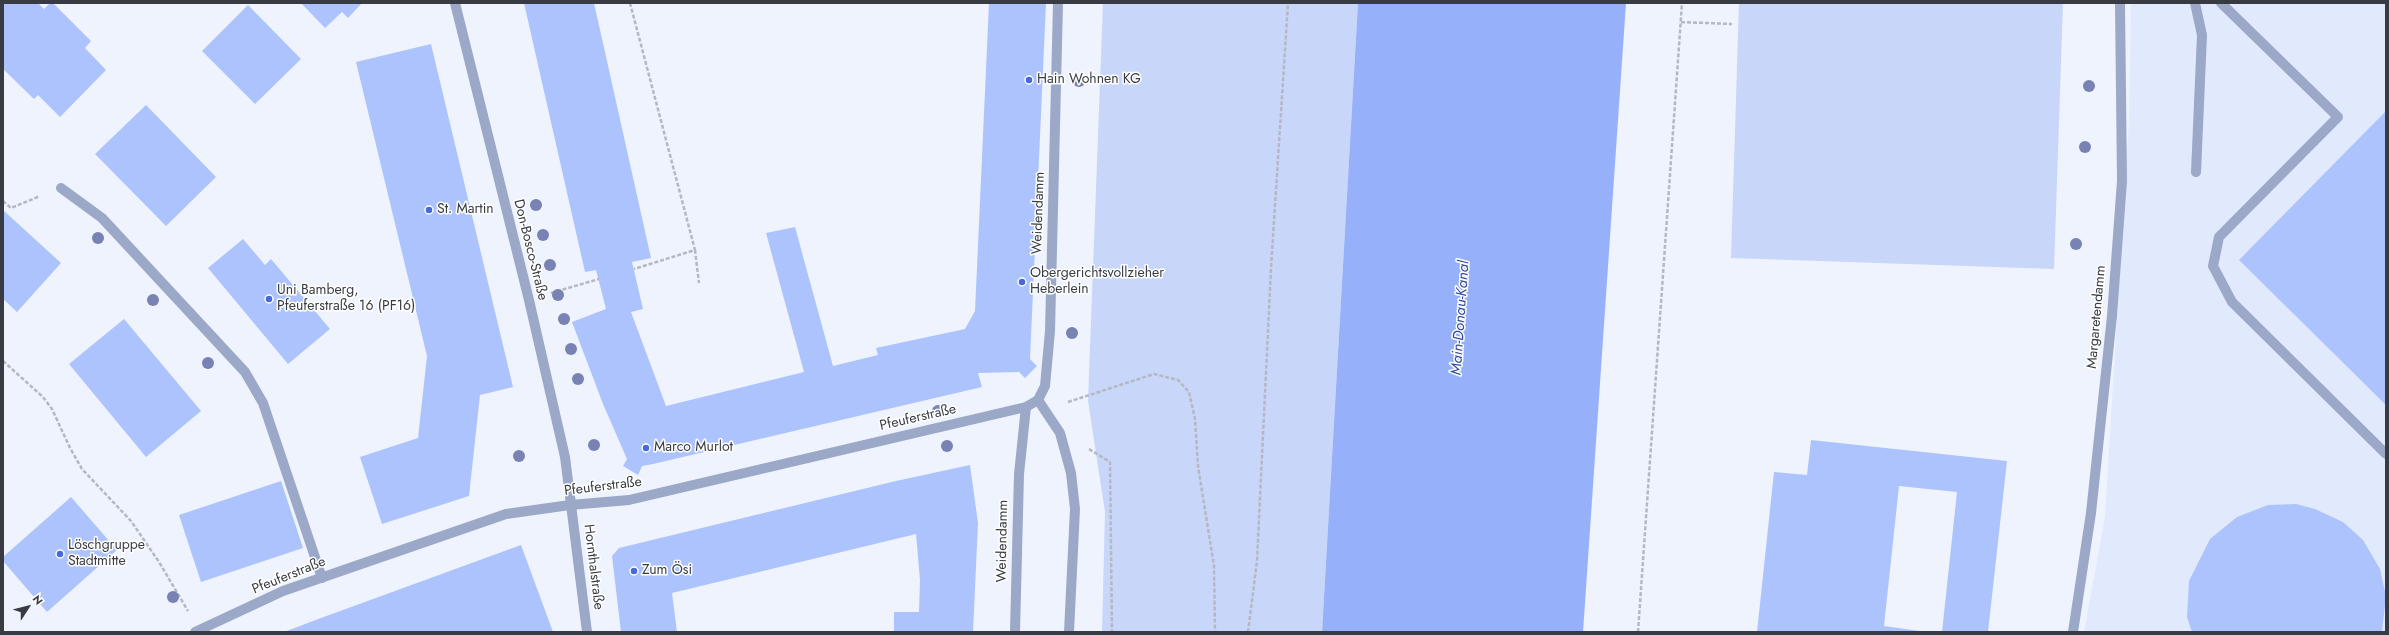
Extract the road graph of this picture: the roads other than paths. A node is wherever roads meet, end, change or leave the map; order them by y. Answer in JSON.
{"nodes":[{"id":1,"x":455,"y":3,"type":"edge"},
{"id":2,"x":1058,"y":3,"type":"edge"},
{"id":3,"x":2120,"y":3,"type":"edge"},
{"id":4,"x":2195,"y":3,"type":"edge"},
{"id":5,"x":2221,"y":3,"type":"edge"},
{"id":6,"x":2196,"y":172,"type":"dead end"},
{"id":7,"x":60,"y":188,"type":"road end"},
{"id":8,"x":1038,"y":400,"type":"junction"},
{"id":9,"x":1026,"y":407,"type":"junction"},
{"id":10,"x":2386,"y":454,"type":"edge"},
{"id":11,"x":570,"y":505,"type":"junction"},
{"id":12,"x":322,"y":578,"type":"junction"},
{"id":13,"x":197,"y":631,"type":"edge"},
{"id":14,"x":587,"y":632,"type":"edge"},
{"id":15,"x":1015,"y":632,"type":"edge"},
{"id":16,"x":1070,"y":632,"type":"edge"},
{"id":17,"x":2072,"y":632,"type":"edge"}],
"edges":[{"from":1,"to":11,"type":"street","name":"Don-Bosco-Straße"},
{"from":2,"to":8,"type":"street","name":"Weidendamm"},
{"from":3,"to":17,"type":"street","name":"Margaretendamm"},
{"from":4,"to":6,"type":"street"},
{"from":5,"to":10,"type":"street"},
{"from":7,"to":12,"type":"street"},
{"from":8,"to":9,"type":"street"},
{"from":8,"to":16,"type":"street"},
{"from":9,"to":11,"type":"street","name":"Pfeuferstraße"},
{"from":9,"to":15,"type":"street","name":"Weidendamm"},
{"from":11,"to":12,"type":"street","name":"Pfeuferstraße"},
{"from":11,"to":14,"type":"street","name":"Hornthalstraße"},
{"from":12,"to":13,"type":"street","name":"Pfeuferstraße"}]}
